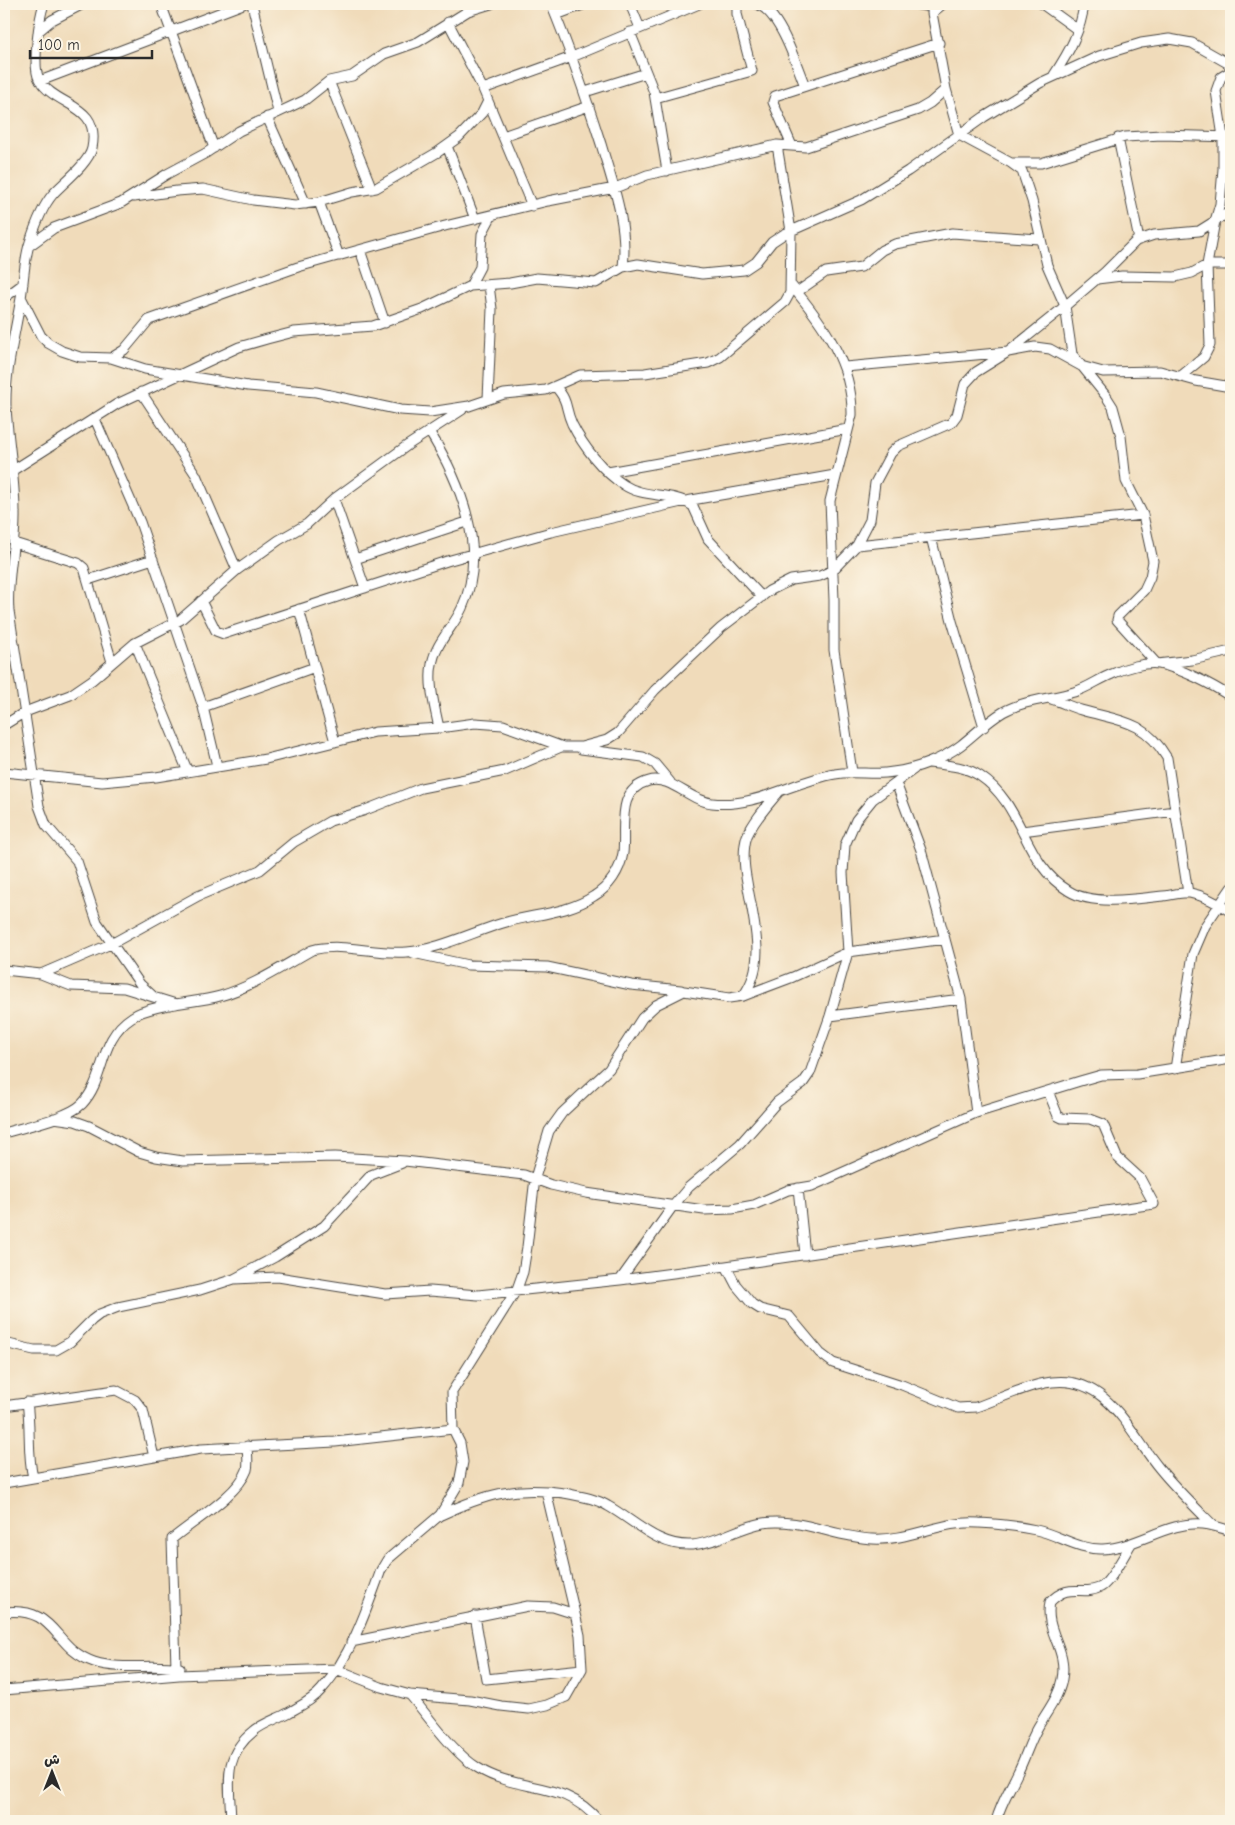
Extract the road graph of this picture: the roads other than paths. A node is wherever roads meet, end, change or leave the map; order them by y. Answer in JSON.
{"nodes":[{"id":1,"x":44,"y":4,"type":"edge"},
{"id":2,"x":83,"y":4,"type":"edge"},
{"id":3,"x":161,"y":4,"type":"edge"},
{"id":4,"x":243,"y":4,"type":"edge"},
{"id":5,"x":252,"y":4,"type":"edge"},
{"id":6,"x":491,"y":4,"type":"edge"},
{"id":7,"x":551,"y":4,"type":"edge"},
{"id":8,"x":586,"y":4,"type":"edge"},
{"id":9,"x":630,"y":4,"type":"edge"},
{"id":10,"x":699,"y":4,"type":"edge"},
{"id":11,"x":737,"y":4,"type":"edge"},
{"id":12,"x":756,"y":4,"type":"edge"},
{"id":13,"x":914,"y":4,"type":"edge"},
{"id":14,"x":1042,"y":4,"type":"edge"},
{"id":15,"x":1084,"y":4,"type":"edge"},
{"id":16,"x":770,"y":6,"type":"edge"},
{"id":17,"x":939,"y":6,"type":"edge"},
{"id":18,"x":556,"y":15,"type":"junction"},
{"id":19,"x":448,"y":22,"type":"junction"},
{"id":20,"x":640,"y":28,"type":"junction"},
{"id":21,"x":40,"y":30,"type":"junction"},
{"id":22,"x":172,"y":30,"type":"junction"},
{"id":23,"x":1078,"y":30,"type":"junction"},
{"id":24,"x":630,"y":32,"type":"junction"},
{"id":25,"x":939,"y":43,"type":"junction"},
{"id":26,"x":572,"y":57,"type":"junction"},
{"id":27,"x":1231,"y":65,"type":"edge"},
{"id":28,"x":1231,"y":71,"type":"edge"},
{"id":29,"x":646,"y":73,"type":"junction"},
{"id":30,"x":1054,"y":75,"type":"junction"},
{"id":31,"x":40,"y":81,"type":"junction"},
{"id":32,"x":329,"y":81,"type":"junction"},
{"id":33,"x":805,"y":86,"type":"junction"},
{"id":34,"x":483,"y":89,"type":"junction"},
{"id":35,"x":946,"y":89,"type":"junction"},
{"id":36,"x":585,"y":92,"type":"junction"},
{"id":37,"x":655,"y":98,"type":"junction"},
{"id":38,"x":488,"y":101,"type":"junction"},
{"id":39,"x":589,"y":106,"type":"junction"},
{"id":40,"x":278,"y":112,"type":"junction"},
{"id":41,"x":267,"y":117,"type":"junction"},
{"id":42,"x":959,"y":135,"type":"junction"},
{"id":43,"x":502,"y":136,"type":"junction"},
{"id":44,"x":1227,"y":137,"type":"edge"},
{"id":45,"x":1118,"y":138,"type":"junction"},
{"id":46,"x":777,"y":145,"type":"junction"},
{"id":47,"x":446,"y":146,"type":"junction"},
{"id":48,"x":792,"y":146,"type":"junction"},
{"id":49,"x":214,"y":148,"type":"junction"},
{"id":50,"x":1011,"y":163,"type":"junction"},
{"id":51,"x":668,"y":171,"type":"junction"},
{"id":52,"x":615,"y":188,"type":"junction"},
{"id":53,"x":372,"y":189,"type":"junction"},
{"id":54,"x":129,"y":198,"type":"junction"},
{"id":55,"x":319,"y":202,"type":"junction"},
{"id":56,"x":306,"y":204,"type":"junction"},
{"id":57,"x":532,"y":206,"type":"junction"},
{"id":58,"x":1231,"y":211,"type":"edge"},
{"id":59,"x":492,"y":216,"type":"junction"},
{"id":60,"x":475,"y":219,"type":"junction"},
{"id":61,"x":1215,"y":221,"type":"junction"},
{"id":62,"x":791,"y":231,"type":"junction"},
{"id":63,"x":1039,"y":239,"type":"junction"},
{"id":64,"x":1139,"y":240,"type":"junction"},
{"id":65,"x":29,"y":246,"type":"junction"},
{"id":66,"x":360,"y":250,"type":"junction"},
{"id":67,"x":339,"y":256,"type":"junction"},
{"id":68,"x":1207,"y":265,"type":"junction"},
{"id":69,"x":1231,"y":265,"type":"edge"},
{"id":70,"x":623,"y":267,"type":"junction"},
{"id":71,"x":1096,"y":279,"type":"junction"},
{"id":72,"x":23,"y":284,"type":"junction"},
{"id":73,"x":489,"y":284,"type":"junction"},
{"id":74,"x":470,"y":286,"type":"junction"},
{"id":75,"x":794,"y":288,"type":"junction"},
{"id":76,"x":4,"y":297,"type":"edge"},
{"id":77,"x":21,"y":297,"type":"junction"},
{"id":78,"x":1065,"y":306,"type":"junction"},
{"id":79,"x":385,"y":323,"type":"junction"},
{"id":80,"x":1008,"y":352,"type":"junction"},
{"id":81,"x":111,"y":358,"type":"junction"},
{"id":82,"x":1081,"y":366,"type":"junction"},
{"id":83,"x":845,"y":367,"type":"junction"},
{"id":84,"x":180,"y":374,"type":"junction"},
{"id":85,"x":1181,"y":376,"type":"junction"},
{"id":86,"x":555,"y":386,"type":"junction"},
{"id":87,"x":1231,"y":387,"type":"edge"},
{"id":88,"x":141,"y":392,"type":"junction"},
{"id":89,"x":488,"y":399,"type":"junction"},
{"id":90,"x":469,"y":406,"type":"junction"},
{"id":91,"x":95,"y":419,"type":"junction"},
{"id":92,"x":848,"y":429,"type":"junction"},
{"id":93,"x":429,"y":431,"type":"junction"},
{"id":94,"x":12,"y":472,"type":"junction"},
{"id":95,"x":608,"y":472,"type":"junction"},
{"id":96,"x":4,"y":476,"type":"edge"},
{"id":97,"x":835,"y":476,"type":"junction"},
{"id":98,"x":334,"y":499,"type":"junction"},
{"id":99,"x":686,"y":501,"type":"junction"},
{"id":100,"x":1143,"y":515,"type":"junction"},
{"id":101,"x":467,"y":522,"type":"junction"},
{"id":102,"x":930,"y":537,"type":"junction"},
{"id":103,"x":14,"y":543,"type":"junction"},
{"id":104,"x":856,"y":545,"type":"junction"},
{"id":105,"x":474,"y":553,"type":"junction"},
{"id":106,"x":153,"y":559,"type":"junction"},
{"id":107,"x":355,"y":559,"type":"junction"},
{"id":108,"x":237,"y":570,"type":"junction"},
{"id":109,"x":833,"y":570,"type":"junction"},
{"id":110,"x":88,"y":580,"type":"junction"},
{"id":111,"x":364,"y":588,"type":"junction"},
{"id":112,"x":762,"y":596,"type":"junction"},
{"id":113,"x":201,"y":601,"type":"junction"},
{"id":114,"x":299,"y":609,"type":"junction"},
{"id":115,"x":174,"y":624,"type":"junction"},
{"id":116,"x":135,"y":643,"type":"junction"},
{"id":117,"x":1231,"y":651,"type":"edge"},
{"id":118,"x":112,"y":662,"type":"junction"},
{"id":119,"x":1158,"y":664,"type":"junction"},
{"id":120,"x":315,"y":667,"type":"junction"},
{"id":121,"x":1231,"y":697,"type":"edge"},
{"id":122,"x":1051,"y":699,"type":"junction"},
{"id":123,"x":203,"y":707,"type":"junction"},
{"id":124,"x":25,"y":712,"type":"junction"},
{"id":125,"x":4,"y":725,"type":"edge"},
{"id":126,"x":984,"y":727,"type":"junction"},
{"id":127,"x":438,"y":728,"type":"junction"},
{"id":128,"x":335,"y":742,"type":"junction"},
{"id":129,"x":561,"y":747,"type":"junction"},
{"id":130,"x":928,"y":763,"type":"junction"},
{"id":131,"x":217,"y":766,"type":"junction"},
{"id":132,"x":916,"y":767,"type":"junction"},
{"id":133,"x":4,"y":772,"type":"edge"},
{"id":134,"x":188,"y":772,"type":"junction"},
{"id":135,"x":852,"y":772,"type":"junction"},
{"id":136,"x":32,"y":775,"type":"junction"},
{"id":137,"x":670,"y":782,"type":"junction"},
{"id":138,"x":896,"y":783,"type":"junction"},
{"id":139,"x":778,"y":793,"type":"junction"},
{"id":140,"x":1176,"y":811,"type":"junction"},
{"id":141,"x":1022,"y":831,"type":"junction"},
{"id":142,"x":1231,"y":888,"type":"edge"},
{"id":143,"x":1188,"y":893,"type":"junction"},
{"id":144,"x":1221,"y":905,"type":"junction"},
{"id":145,"x":1231,"y":912,"type":"edge"},
{"id":146,"x":945,"y":938,"type":"junction"},
{"id":147,"x":113,"y":943,"type":"junction"},
{"id":148,"x":410,"y":952,"type":"junction"},
{"id":149,"x":848,"y":952,"type":"junction"},
{"id":150,"x":4,"y":970,"type":"edge"},
{"id":151,"x":41,"y":974,"type":"junction"},
{"id":152,"x":684,"y":991,"type":"junction"},
{"id":153,"x":743,"y":996,"type":"junction"},
{"id":154,"x":154,"y":997,"type":"junction"},
{"id":155,"x":961,"y":1000,"type":"junction"},
{"id":156,"x":178,"y":1005,"type":"junction"},
{"id":157,"x":830,"y":1016,"type":"junction"},
{"id":158,"x":1231,"y":1059,"type":"edge"},
{"id":159,"x":1176,"y":1069,"type":"junction"},
{"id":160,"x":1048,"y":1091,"type":"junction"},
{"id":161,"x":976,"y":1114,"type":"junction"},
{"id":162,"x":54,"y":1118,"type":"junction"},
{"id":163,"x":4,"y":1133,"type":"edge"},
{"id":164,"x":406,"y":1161,"type":"junction"},
{"id":165,"x":535,"y":1178,"type":"junction"},
{"id":166,"x":798,"y":1188,"type":"junction"},
{"id":167,"x":673,"y":1206,"type":"junction"},
{"id":168,"x":805,"y":1255,"type":"junction"},
{"id":169,"x":726,"y":1266,"type":"junction"},
{"id":170,"x":234,"y":1279,"type":"junction"},
{"id":171,"x":620,"y":1280,"type":"junction"},
{"id":172,"x":517,"y":1289,"type":"junction"},
{"id":173,"x":4,"y":1343,"type":"edge"},
{"id":174,"x":27,"y":1402,"type":"junction"},
{"id":175,"x":4,"y":1406,"type":"edge"},
{"id":176,"x":453,"y":1429,"type":"junction"},
{"id":177,"x":247,"y":1446,"type":"junction"},
{"id":178,"x":154,"y":1457,"type":"junction"},
{"id":179,"x":33,"y":1478,"type":"junction"},
{"id":180,"x":4,"y":1483,"type":"edge"},
{"id":181,"x":546,"y":1491,"type":"junction"},
{"id":182,"x":440,"y":1515,"type":"junction"},
{"id":183,"x":1214,"y":1526,"type":"junction"},
{"id":184,"x":1231,"y":1531,"type":"edge"},
{"id":185,"x":1131,"y":1544,"type":"junction"},
{"id":186,"x":4,"y":1612,"type":"edge"},
{"id":187,"x":575,"y":1614,"type":"junction"},
{"id":188,"x":475,"y":1616,"type":"junction"},
{"id":189,"x":351,"y":1642,"type":"junction"},
{"id":190,"x":176,"y":1668,"type":"junction"},
{"id":191,"x":336,"y":1669,"type":"junction"},
{"id":192,"x":582,"y":1669,"type":"junction"},
{"id":193,"x":196,"y":1674,"type":"junction"},
{"id":194,"x":4,"y":1690,"type":"edge"},
{"id":195,"x":410,"y":1695,"type":"junction"},
{"id":196,"x":231,"y":1821,"type":"edge"},
{"id":197,"x":600,"y":1821,"type":"edge"},
{"id":198,"x":996,"y":1821,"type":"edge"}],
"edges":[{"from":1,"to":21,"type":"street"},
{"from":2,"to":21,"type":"street"},
{"from":3,"to":22,"type":"street"},
{"from":4,"to":22,"type":"street"},
{"from":5,"to":40,"type":"street"},
{"from":6,"to":19,"type":"street"},
{"from":7,"to":18,"type":"street"},
{"from":8,"to":18,"type":"street"},
{"from":9,"to":20,"type":"street"},
{"from":10,"to":20,"type":"street"},
{"from":11,"to":37,"type":"street"},
{"from":12,"to":16,"type":"street"},
{"from":13,"to":17,"type":"street"},
{"from":14,"to":23,"type":"street"},
{"from":15,"to":23,"type":"street"},
{"from":16,"to":33,"type":"street"},
{"from":17,"to":25,"type":"street"},
{"from":18,"to":26,"type":"street"},
{"from":19,"to":32,"type":"street"},
{"from":19,"to":34,"type":"street"},
{"from":20,"to":24,"type":"street"},
{"from":21,"to":31,"type":"street"},
{"from":22,"to":31,"type":"street"},
{"from":22,"to":49,"type":"street"},
{"from":23,"to":30,"type":"street"},
{"from":24,"to":26,"type":"street"},
{"from":24,"to":29,"type":"street"},
{"from":25,"to":33,"type":"street"},
{"from":25,"to":35,"type":"street"},
{"from":26,"to":34,"type":"street"},
{"from":26,"to":36,"type":"street"},
{"from":27,"to":30,"type":"street"},
{"from":28,"to":44,"type":"street"},
{"from":29,"to":36,"type":"street"},
{"from":29,"to":37,"type":"street"},
{"from":30,"to":42,"type":"street"},
{"from":31,"to":65,"type":"street"},
{"from":32,"to":40,"type":"street"},
{"from":32,"to":53,"type":"street"},
{"from":33,"to":48,"type":"street"},
{"from":34,"to":38,"type":"street"},
{"from":35,"to":42,"type":"street"},
{"from":35,"to":48,"type":"street"},
{"from":36,"to":39,"type":"street"},
{"from":37,"to":51,"type":"street"},
{"from":38,"to":43,"type":"street"},
{"from":38,"to":47,"type":"street"},
{"from":39,"to":43,"type":"street"},
{"from":39,"to":52,"type":"street"},
{"from":40,"to":41,"type":"street"},
{"from":41,"to":49,"type":"street"},
{"from":41,"to":56,"type":"street"},
{"from":42,"to":50,"type":"street"},
{"from":42,"to":62,"type":"street"},
{"from":43,"to":57,"type":"street"},
{"from":44,"to":45,"type":"street"},
{"from":44,"to":61,"type":"street"},
{"from":45,"to":50,"type":"street"},
{"from":45,"to":64,"type":"street"},
{"from":46,"to":48,"type":"street"},
{"from":46,"to":51,"type":"street"},
{"from":46,"to":62,"type":"street"},
{"from":47,"to":53,"type":"street"},
{"from":47,"to":60,"type":"street"},
{"from":49,"to":54,"type":"street"},
{"from":50,"to":63,"type":"street"},
{"from":51,"to":52,"type":"street"},
{"from":52,"to":57,"type":"street"},
{"from":52,"to":70,"type":"street"},
{"from":53,"to":55,"type":"street"},
{"from":54,"to":56,"type":"street"},
{"from":54,"to":65,"type":"street"},
{"from":55,"to":56,"type":"street"},
{"from":55,"to":67,"type":"street"},
{"from":57,"to":59,"type":"street"},
{"from":58,"to":61,"type":"street"},
{"from":59,"to":60,"type":"street"},
{"from":59,"to":74,"type":"street"},
{"from":60,"to":66,"type":"street"},
{"from":61,"to":64,"type":"street"},
{"from":61,"to":68,"type":"street"},
{"from":62,"to":70,"type":"street"},
{"from":62,"to":75,"type":"street"},
{"from":63,"to":75,"type":"street"},
{"from":63,"to":78,"type":"street"},
{"from":64,"to":71,"type":"street"},
{"from":65,"to":72,"type":"street"},
{"from":66,"to":67,"type":"street"},
{"from":66,"to":79,"type":"street"},
{"from":67,"to":81,"type":"street"},
{"from":68,"to":69,"type":"street"},
{"from":68,"to":71,"type":"street"},
{"from":68,"to":85,"type":"street"},
{"from":70,"to":73,"type":"street"},
{"from":71,"to":78,"type":"street"},
{"from":72,"to":76,"type":"street"},
{"from":72,"to":77,"type":"street"},
{"from":73,"to":74,"type":"street"},
{"from":73,"to":89,"type":"street"},
{"from":74,"to":79,"type":"street"},
{"from":75,"to":83,"type":"street"},
{"from":75,"to":86,"type":"street"},
{"from":77,"to":81,"type":"street"},
{"from":77,"to":94,"type":"street"},
{"from":78,"to":80,"type":"street"},
{"from":78,"to":82,"type":"street"},
{"from":79,"to":84,"type":"street"},
{"from":80,"to":82,"type":"street"},
{"from":80,"to":83,"type":"street"},
{"from":80,"to":104,"type":"street"},
{"from":81,"to":84,"type":"street"},
{"from":82,"to":85,"type":"street"},
{"from":82,"to":100,"type":"street"},
{"from":83,"to":92,"type":"street"},
{"from":84,"to":88,"type":"street"},
{"from":84,"to":90,"type":"street"},
{"from":85,"to":87,"type":"street"},
{"from":86,"to":89,"type":"street"},
{"from":86,"to":95,"type":"street"},
{"from":88,"to":91,"type":"street"},
{"from":88,"to":108,"type":"street"},
{"from":89,"to":90,"type":"street"},
{"from":90,"to":93,"type":"street"},
{"from":91,"to":94,"type":"street"},
{"from":91,"to":106,"type":"street"},
{"from":92,"to":95,"type":"street"},
{"from":92,"to":97,"type":"street"},
{"from":93,"to":98,"type":"street"},
{"from":93,"to":101,"type":"street"},
{"from":94,"to":96,"type":"street"},
{"from":94,"to":103,"type":"street"},
{"from":95,"to":99,"type":"street"},
{"from":97,"to":99,"type":"street"},
{"from":97,"to":109,"type":"street"},
{"from":98,"to":107,"type":"street"},
{"from":98,"to":108,"type":"street"},
{"from":99,"to":105,"type":"street"},
{"from":99,"to":112,"type":"street"},
{"from":100,"to":102,"type":"street"},
{"from":100,"to":119,"type":"street"},
{"from":101,"to":105,"type":"street"},
{"from":101,"to":107,"type":"street"},
{"from":102,"to":104,"type":"street"},
{"from":102,"to":126,"type":"street"},
{"from":103,"to":110,"type":"street"},
{"from":103,"to":124,"type":"street"},
{"from":104,"to":109,"type":"street"},
{"from":105,"to":111,"type":"street"},
{"from":105,"to":127,"type":"street"},
{"from":106,"to":110,"type":"street"},
{"from":106,"to":115,"type":"street"},
{"from":107,"to":111,"type":"street"},
{"from":108,"to":113,"type":"street"},
{"from":109,"to":112,"type":"street"},
{"from":109,"to":135,"type":"street"},
{"from":110,"to":118,"type":"street"},
{"from":111,"to":114,"type":"street"},
{"from":112,"to":129,"type":"street"},
{"from":113,"to":114,"type":"street"},
{"from":113,"to":115,"type":"street"},
{"from":114,"to":120,"type":"street"},
{"from":115,"to":116,"type":"street"},
{"from":115,"to":123,"type":"street"},
{"from":116,"to":118,"type":"street"},
{"from":116,"to":134,"type":"street"},
{"from":117,"to":119,"type":"street"},
{"from":118,"to":124,"type":"street"},
{"from":119,"to":121,"type":"street"},
{"from":119,"to":122,"type":"street"},
{"from":120,"to":123,"type":"street"},
{"from":120,"to":128,"type":"street"},
{"from":122,"to":126,"type":"street"},
{"from":122,"to":140,"type":"street"},
{"from":123,"to":131,"type":"street"},
{"from":124,"to":125,"type":"street"},
{"from":124,"to":136,"type":"street"},
{"from":126,"to":130,"type":"street"},
{"from":127,"to":128,"type":"street"},
{"from":127,"to":129,"type":"street"},
{"from":128,"to":131,"type":"street"},
{"from":129,"to":137,"type":"street"},
{"from":129,"to":147,"type":"street"},
{"from":130,"to":132,"type":"street"},
{"from":130,"to":141,"type":"street"},
{"from":131,"to":134,"type":"street"},
{"from":132,"to":135,"type":"street"},
{"from":132,"to":138,"type":"street"},
{"from":133,"to":136,"type":"street"},
{"from":134,"to":136,"type":"street"},
{"from":135,"to":139,"type":"street"},
{"from":136,"to":147,"type":"street"},
{"from":137,"to":139,"type":"street"},
{"from":137,"to":148,"type":"street"},
{"from":138,"to":146,"type":"street"},
{"from":138,"to":149,"type":"street"},
{"from":139,"to":153,"type":"street"},
{"from":140,"to":141,"type":"street"},
{"from":140,"to":143,"type":"street"},
{"from":141,"to":143,"type":"street"},
{"from":142,"to":144,"type":"street"},
{"from":143,"to":144,"type":"street"},
{"from":144,"to":145,"type":"street"},
{"from":144,"to":159,"type":"street"},
{"from":146,"to":149,"type":"street"},
{"from":146,"to":155,"type":"street"},
{"from":147,"to":151,"type":"street"},
{"from":147,"to":154,"type":"street"},
{"from":148,"to":152,"type":"street"},
{"from":148,"to":156,"type":"street"},
{"from":149,"to":153,"type":"street"},
{"from":149,"to":157,"type":"street"},
{"from":150,"to":151,"type":"street"},
{"from":151,"to":154,"type":"street"},
{"from":152,"to":153,"type":"street"},
{"from":152,"to":165,"type":"street"},
{"from":154,"to":156,"type":"street"},
{"from":155,"to":157,"type":"street"},
{"from":155,"to":161,"type":"street"},
{"from":156,"to":162,"type":"street"},
{"from":157,"to":167,"type":"street"},
{"from":158,"to":159,"type":"street"},
{"from":159,"to":160,"type":"street"},
{"from":160,"to":161,"type":"street"},
{"from":160,"to":168,"type":"street"},
{"from":161,"to":166,"type":"street"},
{"from":162,"to":163,"type":"street"},
{"from":162,"to":164,"type":"street"},
{"from":164,"to":165,"type":"street"},
{"from":164,"to":170,"type":"street"},
{"from":165,"to":167,"type":"street"},
{"from":165,"to":172,"type":"street"},
{"from":166,"to":167,"type":"street"},
{"from":166,"to":168,"type":"street"},
{"from":167,"to":171,"type":"street"},
{"from":168,"to":169,"type":"street"},
{"from":169,"to":171,"type":"street"},
{"from":169,"to":183,"type":"street"},
{"from":170,"to":172,"type":"street"},
{"from":170,"to":173,"type":"street"},
{"from":171,"to":172,"type":"street"},
{"from":172,"to":176,"type":"street"},
{"from":174,"to":175,"type":"street"},
{"from":174,"to":178,"type":"street"},
{"from":174,"to":179,"type":"street"},
{"from":176,"to":177,"type":"street"},
{"from":176,"to":182,"type":"street"},
{"from":177,"to":178,"type":"street"},
{"from":177,"to":190,"type":"street"},
{"from":178,"to":179,"type":"street"},
{"from":179,"to":180,"type":"street"},
{"from":181,"to":182,"type":"street"},
{"from":181,"to":185,"type":"street"},
{"from":181,"to":187,"type":"street"},
{"from":182,"to":189,"type":"street"},
{"from":183,"to":184,"type":"street"},
{"from":183,"to":185,"type":"street"},
{"from":185,"to":198,"type":"street"},
{"from":186,"to":190,"type":"street"},
{"from":187,"to":188,"type":"street"},
{"from":187,"to":192,"type":"street"},
{"from":188,"to":189,"type":"street"},
{"from":188,"to":192,"type":"street"},
{"from":189,"to":191,"type":"street"},
{"from":190,"to":193,"type":"street"},
{"from":191,"to":193,"type":"street"},
{"from":191,"to":195,"type":"street"},
{"from":191,"to":196,"type":"street"},
{"from":192,"to":195,"type":"street"},
{"from":193,"to":194,"type":"street"},
{"from":195,"to":197,"type":"street"}]}
